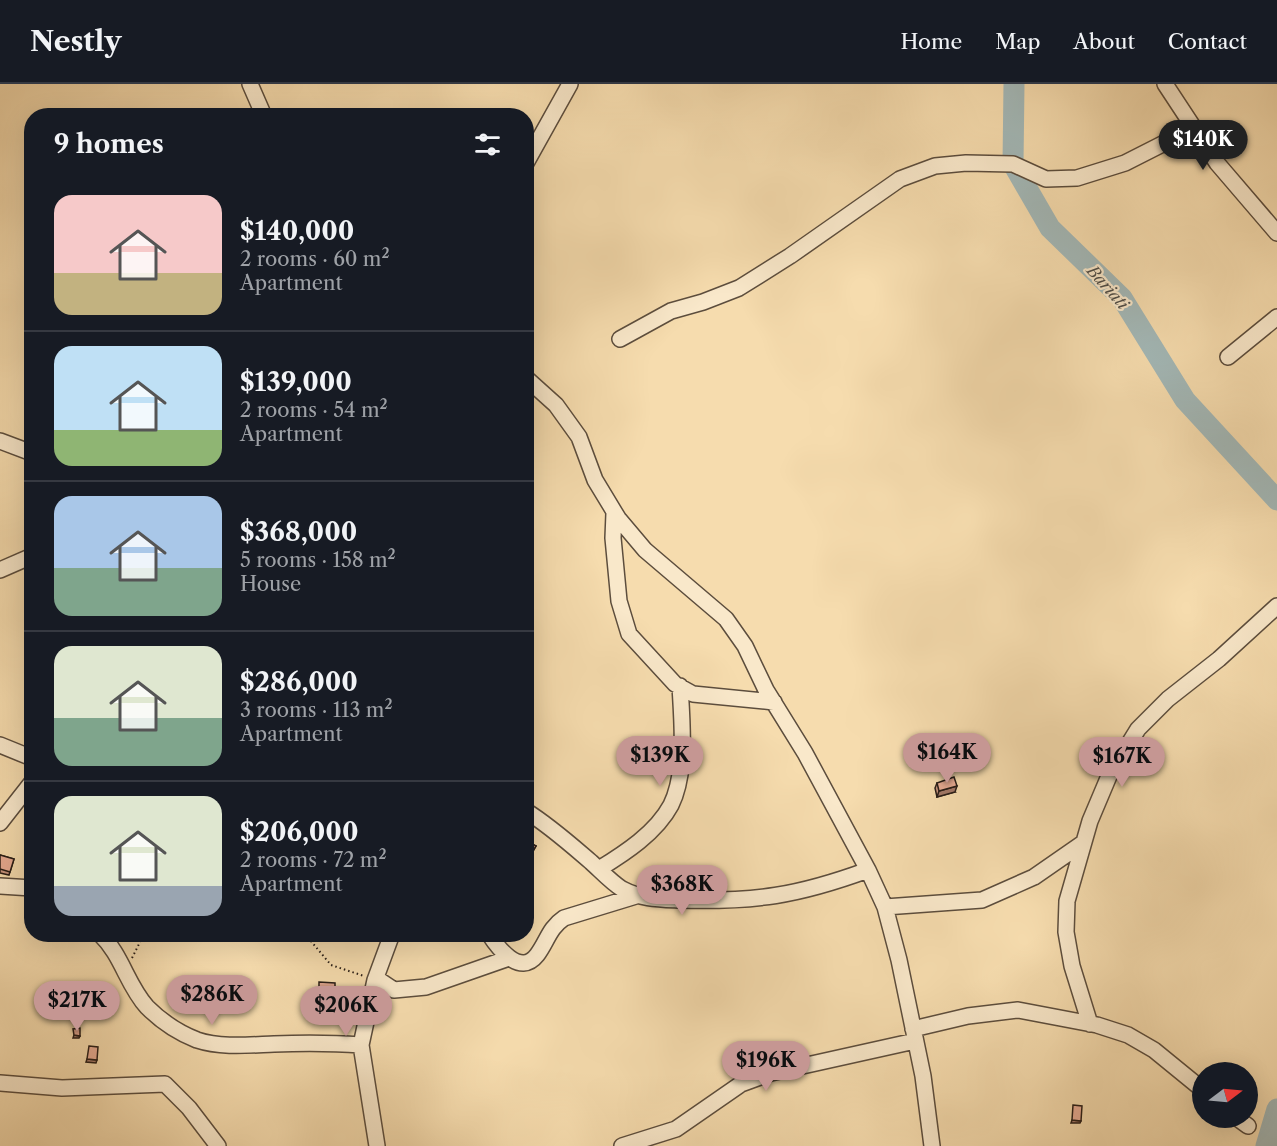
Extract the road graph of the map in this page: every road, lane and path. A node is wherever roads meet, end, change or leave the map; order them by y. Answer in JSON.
{"nodes":[{"id":1,"x":250,"y":84,"type":"edge"},
{"id":2,"x":570,"y":84,"type":"edge"},
{"id":3,"x":1165,"y":84,"type":"edge"},
{"id":4,"x":260,"y":108,"type":"edge"},
{"id":5,"x":1194,"y":128,"type":"junction"},
{"id":6,"x":534,"y":149,"type":"edge"},
{"id":7,"x":1277,"y":233,"type":"edge"},
{"id":8,"x":1277,"y":317,"type":"edge"},
{"id":9,"x":620,"y":339,"type":"dead end"},
{"id":10,"x":1228,"y":357,"type":"dead end"},
{"id":11,"x":534,"y":385,"type":"edge"},
{"id":12,"x":0,"y":441,"type":"edge"},
{"id":13,"x":24,"y":450,"type":"edge"},
{"id":14,"x":615,"y":513,"type":"junction"},
{"id":15,"x":24,"y":560,"type":"edge"},
{"id":16,"x":0,"y":570,"type":"edge"},
{"id":17,"x":1277,"y":606,"type":"edge"},
{"id":18,"x":680,"y":686,"type":"junction"},
{"id":19,"x":774,"y":702,"type":"junction"},
{"id":20,"x":0,"y":746,"type":"edge"},
{"id":21,"x":24,"y":755,"type":"edge"},
{"id":22,"x":24,"y":792,"type":"edge"},
{"id":23,"x":534,"y":816,"type":"edge"},
{"id":24,"x":0,"y":823,"type":"edge"},
{"id":25,"x":1083,"y":843,"type":"junction"},
{"id":26,"x":599,"y":869,"type":"junction"},
{"id":27,"x":868,"y":870,"type":"junction"},
{"id":28,"x":0,"y":886,"type":"edge"},
{"id":29,"x":24,"y":888,"type":"edge"},
{"id":30,"x":636,"y":896,"type":"junction"},
{"id":31,"x":885,"y":907,"type":"junction"},
{"id":32,"x":106,"y":942,"type":"edge"},
{"id":33,"x":140,"y":942,"type":"edge"},
{"id":34,"x":312,"y":942,"type":"edge"},
{"id":35,"x":389,"y":942,"type":"edge"},
{"id":36,"x":496,"y":942,"type":"edge"},
{"id":37,"x":509,"y":957,"type":"junction"},
{"id":38,"x":124,"y":970,"type":"junction"},
{"id":39,"x":375,"y":979,"type":"junction"},
{"id":40,"x":1090,"y":1024,"type":"junction"},
{"id":41,"x":914,"y":1035,"type":"junction"},
{"id":42,"x":361,"y":1045,"type":"junction"},
{"id":43,"x":1192,"y":1081,"type":"edge"},
{"id":44,"x":0,"y":1083,"type":"edge"},
{"id":45,"x":218,"y":1146,"type":"edge"},
{"id":46,"x":377,"y":1146,"type":"edge"},
{"id":47,"x":622,"y":1146,"type":"edge"},
{"id":48,"x":932,"y":1146,"type":"edge"}],
"edges":[{"from":1,"to":4,"type":"street"},
{"from":2,"to":6,"type":"street"},
{"from":3,"to":5,"type":"street"},
{"from":5,"to":7,"type":"street"},
{"from":5,"to":9,"type":"street"},
{"from":8,"to":10,"type":"street"},
{"from":11,"to":14,"type":"street"},
{"from":12,"to":13,"type":"street"},
{"from":14,"to":18,"type":"street"},
{"from":14,"to":19,"type":"street"},
{"from":15,"to":16,"type":"street"},
{"from":17,"to":25,"type":"street"},
{"from":18,"to":19,"type":"street"},
{"from":18,"to":26,"type":"street"},
{"from":19,"to":27,"type":"street"},
{"from":20,"to":21,"type":"street"},
{"from":22,"to":24,"type":"street"},
{"from":23,"to":26,"type":"street"},
{"from":25,"to":31,"type":"street"},
{"from":25,"to":40,"type":"street"},
{"from":26,"to":30,"type":"street"},
{"from":27,"to":30,"type":"street"},
{"from":27,"to":31,"type":"street"},
{"from":28,"to":29,"type":"street"},
{"from":30,"to":37,"type":"street"},
{"from":31,"to":41,"type":"street"},
{"from":32,"to":38,"type":"street"},
{"from":33,"to":38,"type":"path"},
{"from":34,"to":39,"type":"path"},
{"from":35,"to":39,"type":"street"},
{"from":36,"to":37,"type":"street"},
{"from":37,"to":39,"type":"street"},
{"from":38,"to":42,"type":"street"},
{"from":39,"to":42,"type":"street"},
{"from":40,"to":41,"type":"street"},
{"from":40,"to":43,"type":"street"},
{"from":41,"to":47,"type":"street"},
{"from":41,"to":48,"type":"street"},
{"from":42,"to":46,"type":"street"},
{"from":44,"to":45,"type":"street"}]}
